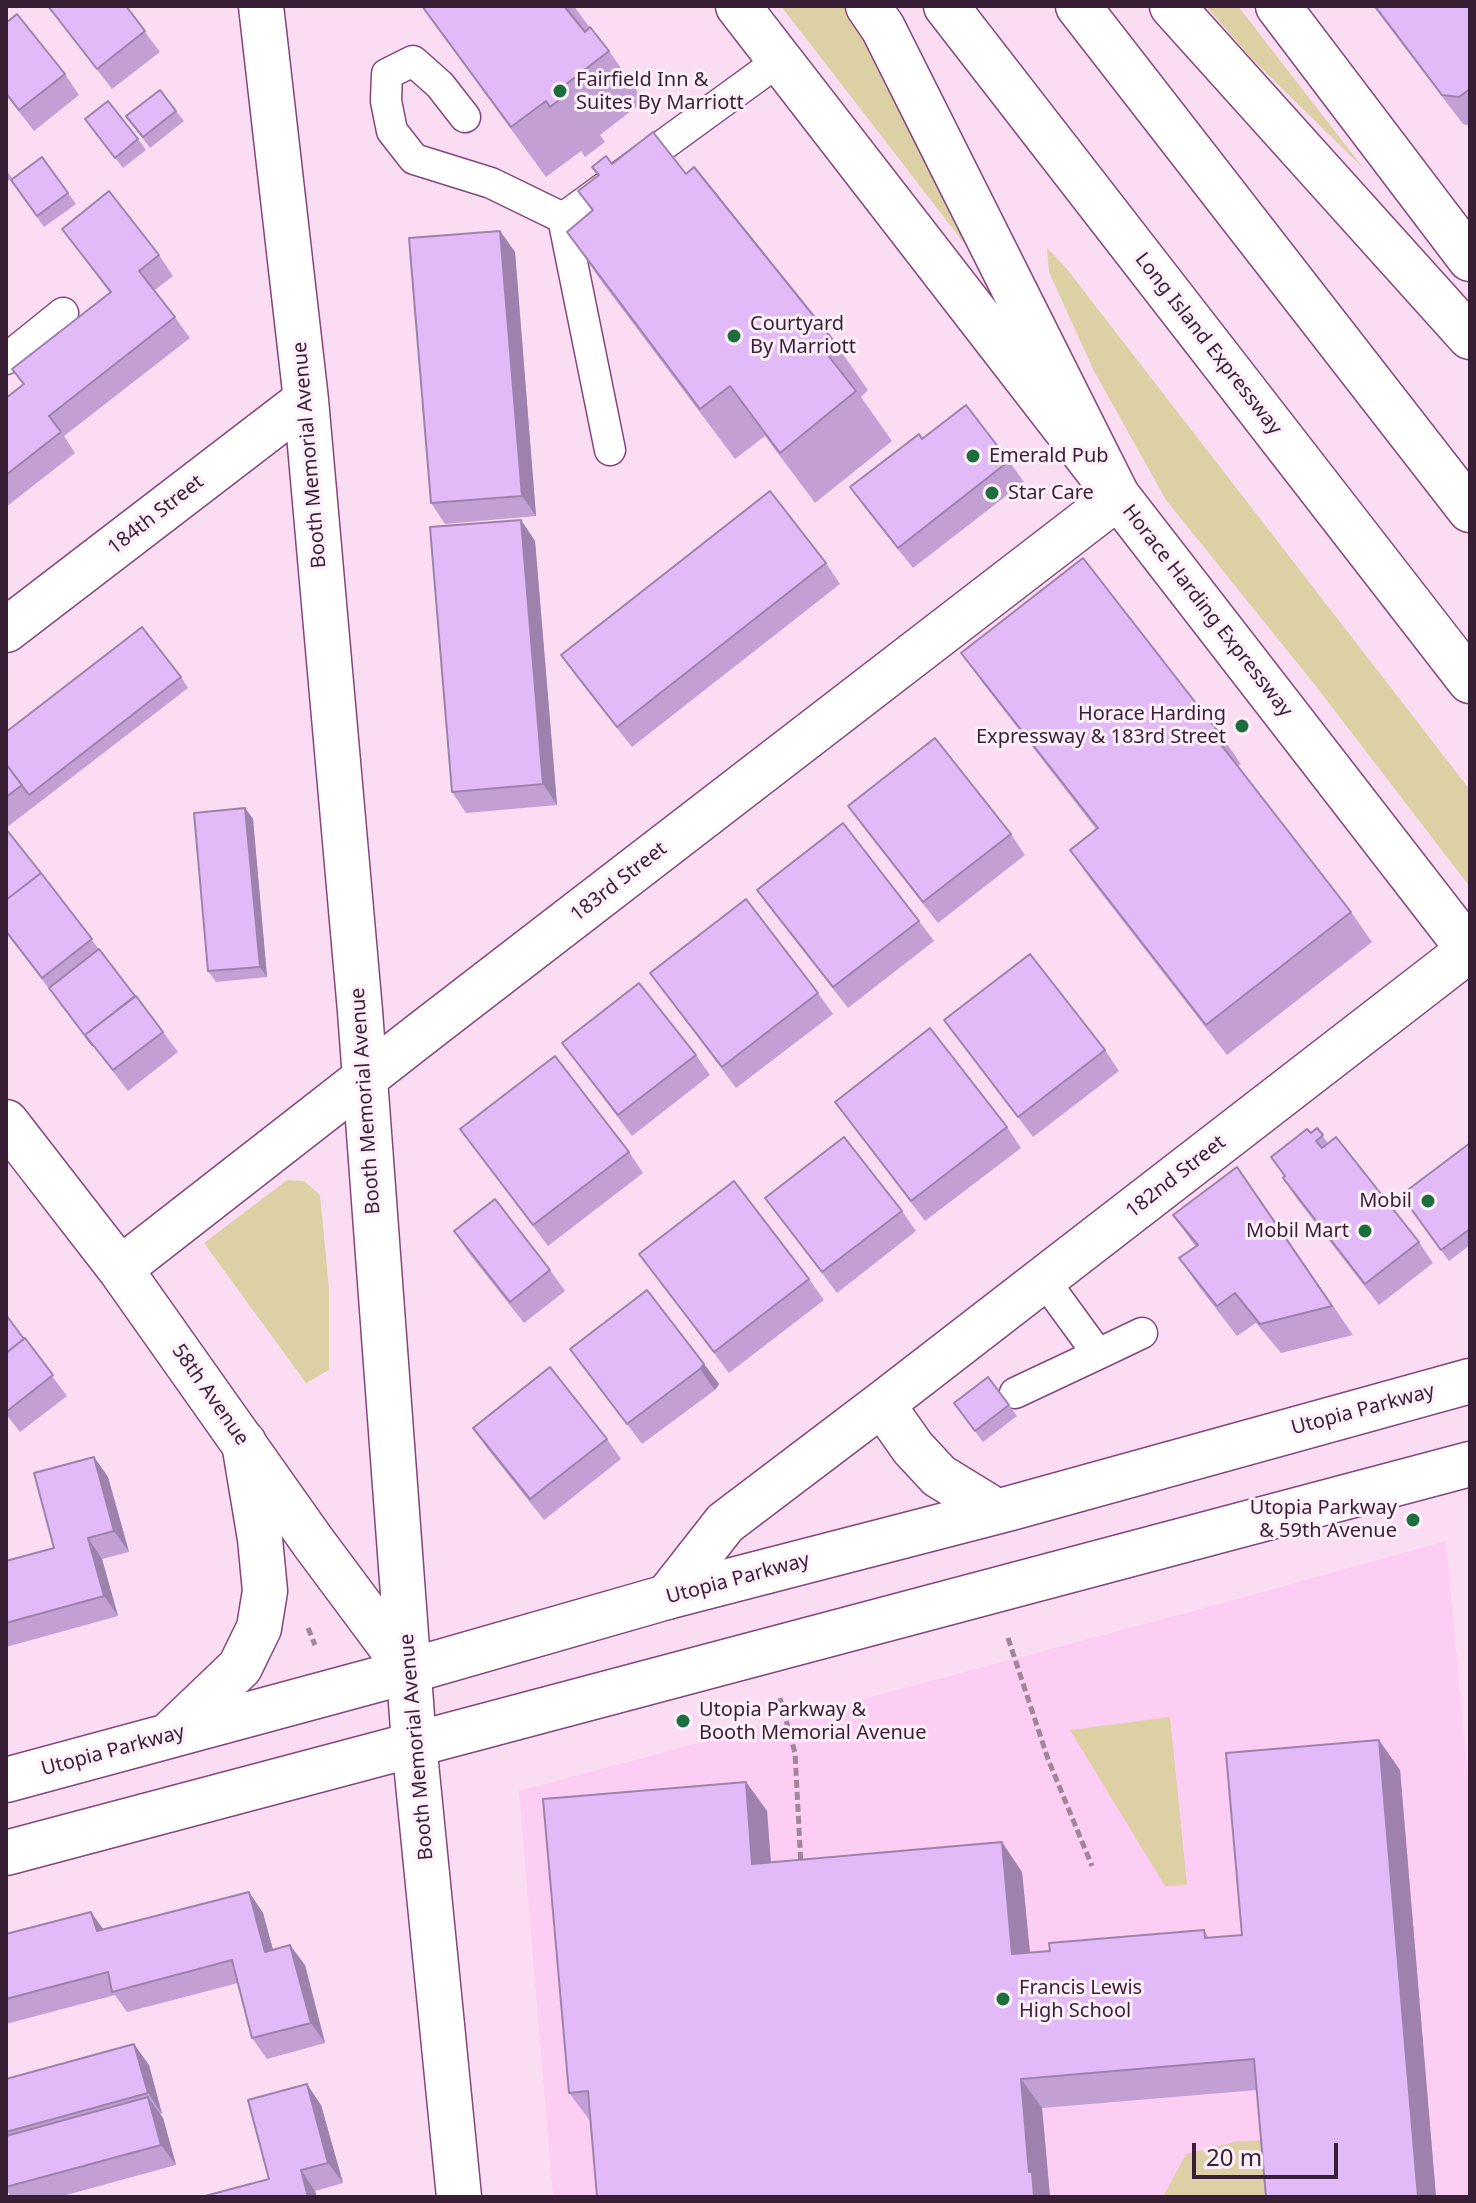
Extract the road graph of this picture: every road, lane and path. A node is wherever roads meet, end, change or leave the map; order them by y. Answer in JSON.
{"nodes":[{"id":1,"x":261,"y":6,"type":"edge"},
{"id":2,"x":738,"y":6,"type":"edge"},
{"id":3,"x":868,"y":6,"type":"edge"},
{"id":4,"x":946,"y":6,"type":"edge"},
{"id":5,"x":1078,"y":6,"type":"edge"},
{"id":6,"x":1172,"y":6,"type":"edge"},
{"id":7,"x":1278,"y":6,"type":"edge"},
{"id":8,"x":780,"y":60,"type":"junction"},
{"id":9,"x":465,"y":117,"type":"edge"},
{"id":10,"x":563,"y":218,"type":"junction"},
{"id":11,"x":1464,"y":241,"type":"edge"},
{"id":12,"x":63,"y":313,"type":"dead end"},
{"id":13,"x":1470,"y":337,"type":"edge"},
{"id":14,"x":6,"y":359,"type":"edge"},
{"id":15,"x":306,"y":400,"type":"junction"},
{"id":16,"x":610,"y":450,"type":"dead end"},
{"id":17,"x":1118,"y":497,"type":"junction"},
{"id":18,"x":1470,"y":510,"type":"edge"},
{"id":19,"x":6,"y":630,"type":"edge"},
{"id":20,"x":1470,"y":681,"type":"edge"},
{"id":21,"x":1470,"y":951,"type":"edge"},
{"id":22,"x":365,"y":1078,"type":"junction"},
{"id":23,"x":6,"y":1122,"type":"edge"},
{"id":24,"x":120,"y":1269,"type":"junction"},
{"id":25,"x":1044,"y":1280,"type":"junction"},
{"id":26,"x":1142,"y":1333,"type":"dead end"},
{"id":27,"x":1098,"y":1354,"type":"junction"},
{"id":28,"x":1470,"y":1381,"type":"edge"},
{"id":29,"x":1015,"y":1393,"type":"dead end"},
{"id":30,"x":882,"y":1404,"type":"junction"},
{"id":31,"x":244,"y":1443,"type":"junction"},
{"id":32,"x":1470,"y":1464,"type":"edge"},
{"id":33,"x":996,"y":1511,"type":"junction"},
{"id":34,"x":667,"y":1597,"type":"junction"},
{"id":35,"x":1008,"y":1638,"type":"dead end"},
{"id":36,"x":409,"y":1671,"type":"junction"},
{"id":37,"x":780,"y":1698,"type":"dead end"},
{"id":38,"x":168,"y":1736,"type":"junction"},
{"id":39,"x":414,"y":1743,"type":"junction"},
{"id":40,"x":6,"y":1780,"type":"edge"},
{"id":41,"x":6,"y":1853,"type":"edge"},
{"id":42,"x":1092,"y":1866,"type":"dead end"},
{"id":43,"x":802,"y":1875,"type":"edge"},
{"id":44,"x":459,"y":2197,"type":"edge"}],
"edges":[{"from":1,"to":15,"type":"main road","name":"Booth Memorial Avenue"},
{"from":2,"to":8,"type":"main road","name":"Horace Harding Expressway"},
{"from":3,"to":17,"type":"main road"},
{"from":4,"to":20,"type":"main road","name":"Long Island Expressway"},
{"from":5,"to":18,"type":"main road"},
{"from":6,"to":13,"type":"main road"},
{"from":7,"to":11,"type":"main road"},
{"from":8,"to":10,"type":"lane"},
{"from":8,"to":17,"type":"main road","name":"Horace Harding Expressway"},
{"from":9,"to":10,"type":"lane"},
{"from":10,"to":16,"type":"lane"},
{"from":12,"to":14,"type":"lane"},
{"from":15,"to":19,"type":"main road","name":"184th Street"},
{"from":15,"to":22,"type":"main road","name":"Booth Memorial Avenue"},
{"from":17,"to":21,"type":"main road","name":"Horace Harding Expressway"},
{"from":17,"to":22,"type":"main road","name":"183rd Street"},
{"from":21,"to":25,"type":"main road","name":"182nd Street"},
{"from":22,"to":24,"type":"main road","name":"183rd Street"},
{"from":22,"to":36,"type":"main road","name":"Booth Memorial Avenue"},
{"from":23,"to":24,"type":"main road","name":"58th Avenue"},
{"from":24,"to":31,"type":"main road","name":"58th Avenue"},
{"from":25,"to":27,"type":"lane"},
{"from":25,"to":30,"type":"main road","name":"182nd Street"},
{"from":26,"to":27,"type":"lane"},
{"from":27,"to":29,"type":"lane"},
{"from":28,"to":33,"type":"main road","name":"Utopia Parkway"},
{"from":30,"to":33,"type":"main road"},
{"from":30,"to":34,"type":"main road","name":"182nd Street"},
{"from":31,"to":36,"type":"main road","name":"58th Avenue"},
{"from":31,"to":38,"type":"main road"},
{"from":32,"to":39,"type":"main road"},
{"from":33,"to":34,"type":"main road","name":"Utopia Parkway"},
{"from":34,"to":36,"type":"main road","name":"Utopia Parkway"},
{"from":35,"to":42,"type":"path"},
{"from":36,"to":38,"type":"main road","name":"Utopia Parkway"},
{"from":36,"to":39,"type":"main road","name":"Booth Memorial Avenue"},
{"from":37,"to":43,"type":"path"},
{"from":38,"to":40,"type":"main road","name":"Utopia Parkway"},
{"from":39,"to":41,"type":"main road"},
{"from":39,"to":44,"type":"main road","name":"Booth Memorial Avenue"}]}
